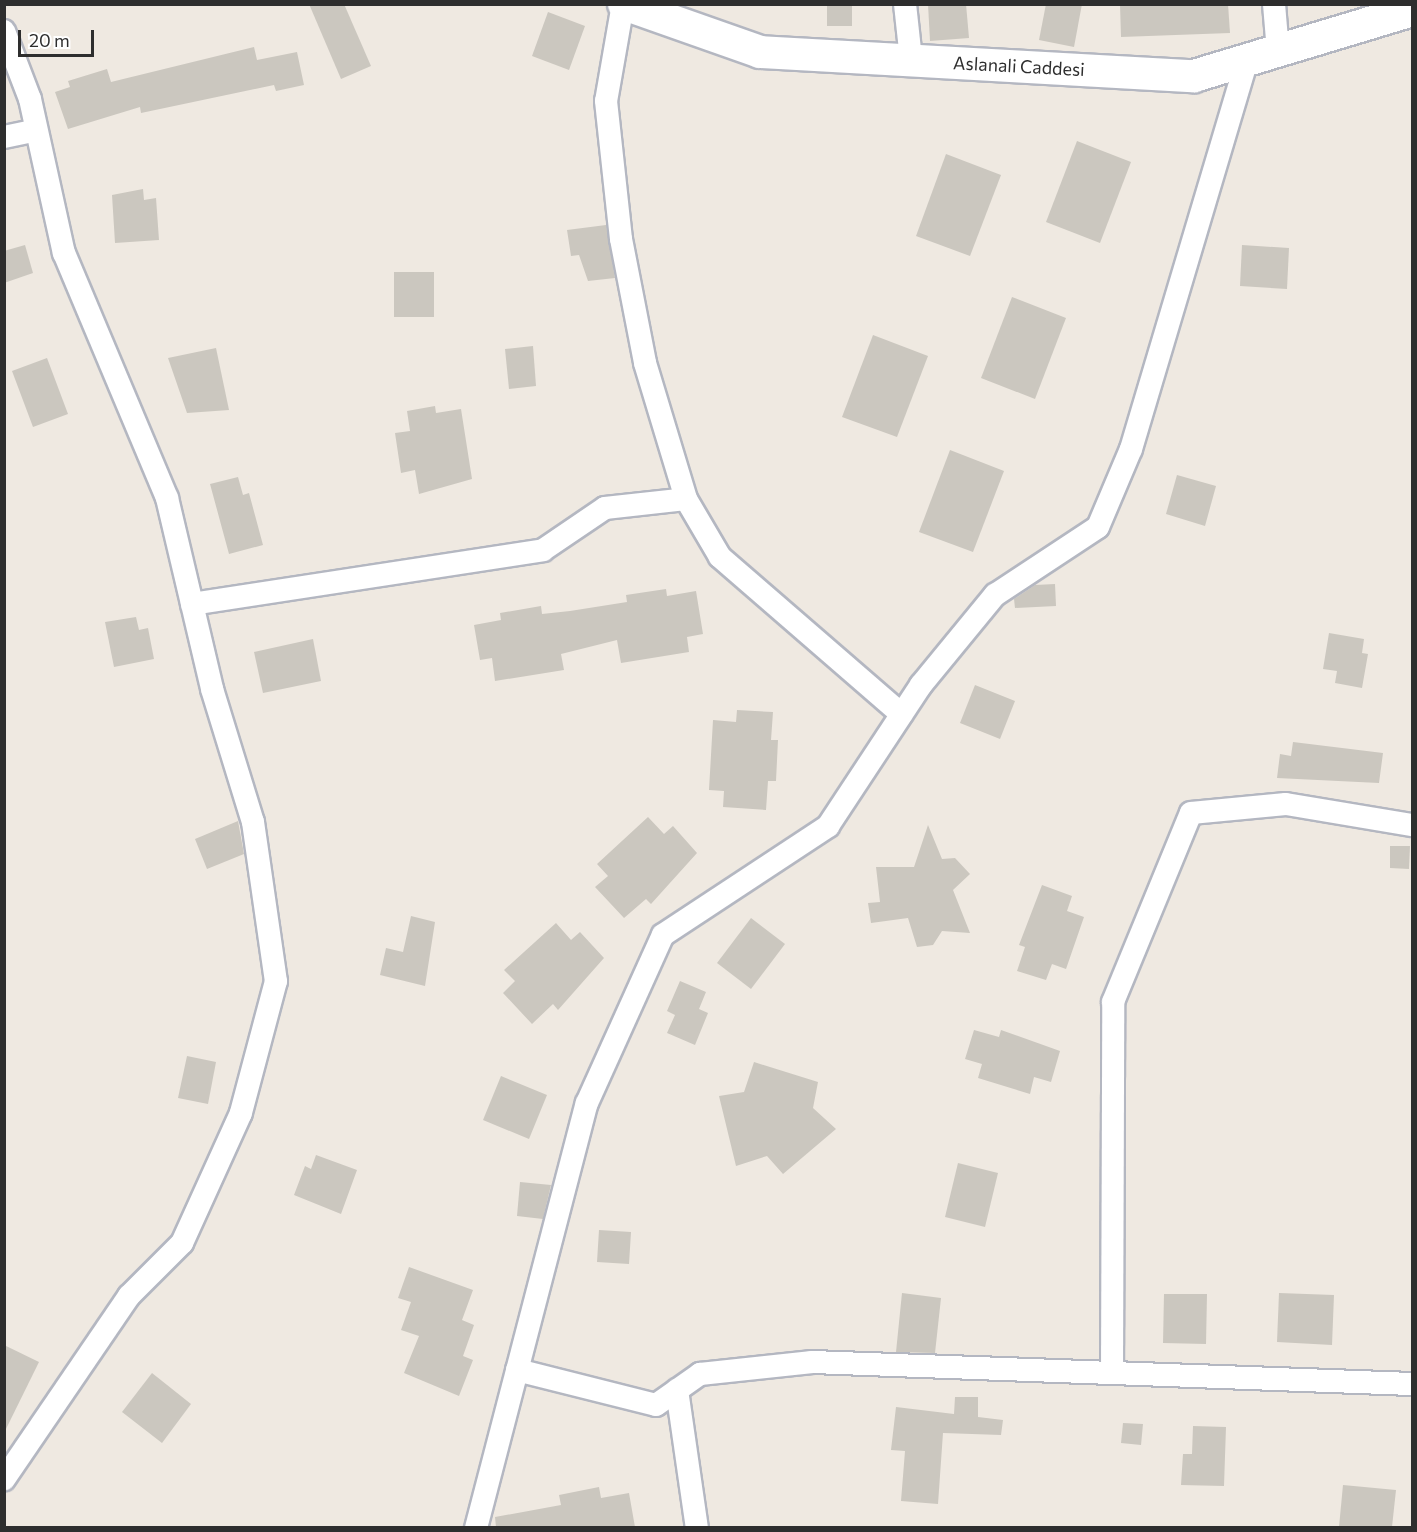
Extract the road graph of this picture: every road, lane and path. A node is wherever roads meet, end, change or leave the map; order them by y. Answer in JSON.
{"nodes":[{"id":1,"x":623,"y":4,"type":"edge"},
{"id":2,"x":905,"y":4,"type":"edge"},
{"id":3,"x":1274,"y":4,"type":"edge"},
{"id":4,"x":1413,"y":10,"type":"edge"},
{"id":5,"x":4,"y":30,"type":"edge"},
{"id":6,"x":1278,"y":52,"type":"junction"},
{"id":7,"x":911,"y":59,"type":"junction"},
{"id":8,"x":1246,"y":64,"type":"junction"},
{"id":9,"x":36,"y":130,"type":"junction"},
{"id":10,"x":4,"y":137,"type":"edge"},
{"id":11,"x":686,"y":499,"type":"junction"},
{"id":12,"x":192,"y":604,"type":"junction"},
{"id":13,"x":901,"y":714,"type":"junction"},
{"id":14,"x":1413,"y":825,"type":"edge"},
{"id":15,"x":517,"y":1370,"type":"junction"},
{"id":16,"x":1112,"y":1373,"type":"junction"},
{"id":17,"x":1413,"y":1384,"type":"edge"},
{"id":18,"x":677,"y":1390,"type":"junction"},
{"id":19,"x":4,"y":1479,"type":"edge"},
{"id":20,"x":476,"y":1527,"type":"edge"},
{"id":21,"x":697,"y":1527,"type":"edge"}],
"edges":[{"from":1,"to":7,"type":"street","name":"Aslanali Caddesi"},
{"from":1,"to":11,"type":"street"},
{"from":2,"to":7,"type":"street"},
{"from":3,"to":6,"type":"street"},
{"from":4,"to":6,"type":"street","name":"Aslanali Caddesi"},
{"from":5,"to":9,"type":"street"},
{"from":6,"to":8,"type":"street","name":"Aslanali Caddesi"},
{"from":7,"to":8,"type":"street","name":"Aslanali Caddesi"},
{"from":8,"to":13,"type":"street"},
{"from":9,"to":10,"type":"street"},
{"from":9,"to":12,"type":"street"},
{"from":11,"to":12,"type":"street"},
{"from":11,"to":13,"type":"street"},
{"from":12,"to":19,"type":"street"},
{"from":13,"to":15,"type":"street"},
{"from":14,"to":16,"type":"street"},
{"from":15,"to":18,"type":"street"},
{"from":15,"to":20,"type":"street"},
{"from":16,"to":17,"type":"street"},
{"from":16,"to":18,"type":"street"},
{"from":18,"to":21,"type":"street"}]}
